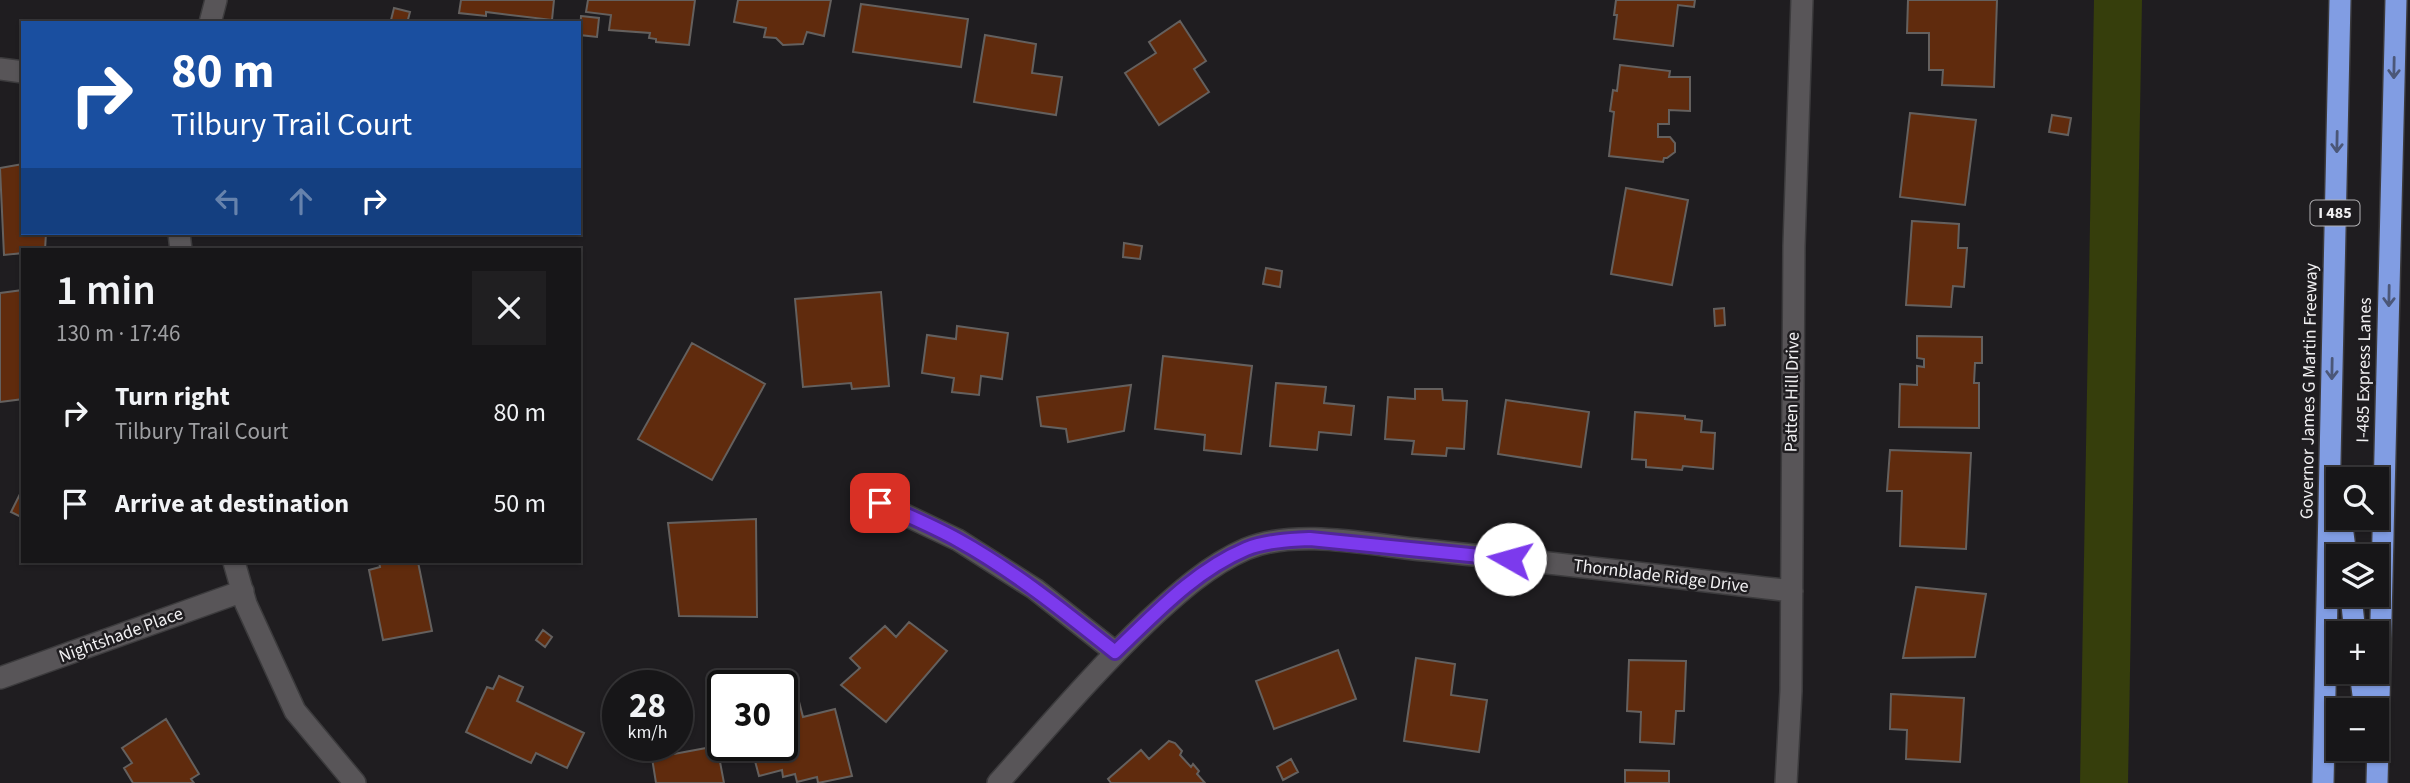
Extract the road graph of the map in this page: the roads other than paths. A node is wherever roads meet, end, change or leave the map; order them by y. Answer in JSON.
{"nodes":[{"id":1,"x":216,"y":0,"type":"edge"},
{"id":2,"x":1802,"y":0,"type":"edge"},
{"id":3,"x":2340,"y":0,"type":"edge"},
{"id":4,"x":2396,"y":0,"type":"edge"},
{"id":5,"x":210,"y":21,"type":"edge"},
{"id":6,"x":0,"y":69,"type":"edge"},
{"id":7,"x":21,"y":72,"type":"edge"},
{"id":8,"x":2330,"y":426,"type":"junction"},
{"id":9,"x":2335,"y":467,"type":"edge"},
{"id":10,"x":880,"y":503,"type":"dead end"},
{"id":11,"x":234,"y":563,"type":"edge"},
{"id":12,"x":243,"y":591,"type":"junction"},
{"id":13,"x":1792,"y":591,"type":"junction"},
{"id":14,"x":1115,"y":652,"type":"junction"},
{"id":15,"x":0,"y":678,"type":"edge"},
{"id":16,"x":2371,"y":761,"type":"edge"},
{"id":17,"x":355,"y":783,"type":"edge"},
{"id":18,"x":998,"y":783,"type":"edge"},
{"id":19,"x":1786,"y":783,"type":"edge"},
{"id":20,"x":2323,"y":783,"type":"edge"},
{"id":21,"x":2375,"y":783,"type":"edge"}],
"edges":[{"from":1,"to":5,"type":"street"},
{"from":2,"to":13,"type":"street","name":"Patten Hill Drive"},
{"from":3,"to":8,"type":"highway","name":"Governor James G Martin Freeway","number":"I 485","one_way":true},
{"from":4,"to":21,"type":"highway","name":"I-485 Express Lanes","one_way":true},
{"from":6,"to":7,"type":"street"},
{"from":8,"to":9,"type":"highway"},
{"from":8,"to":20,"type":"highway","name":"Governor James G Martin Freeway","number":"I 485"},
{"from":10,"to":14,"type":"street"},
{"from":11,"to":12,"type":"street"},
{"from":12,"to":15,"type":"street","name":"Nightshade Place"},
{"from":12,"to":17,"type":"street"},
{"from":13,"to":14,"type":"street","name":"Thornblade Ridge Drive"},
{"from":13,"to":19,"type":"street","name":"Patten Hill Drive"},
{"from":14,"to":18,"type":"street","name":"Thornblade Ridge Drive"},
{"from":16,"to":21,"type":"highway"}]}
